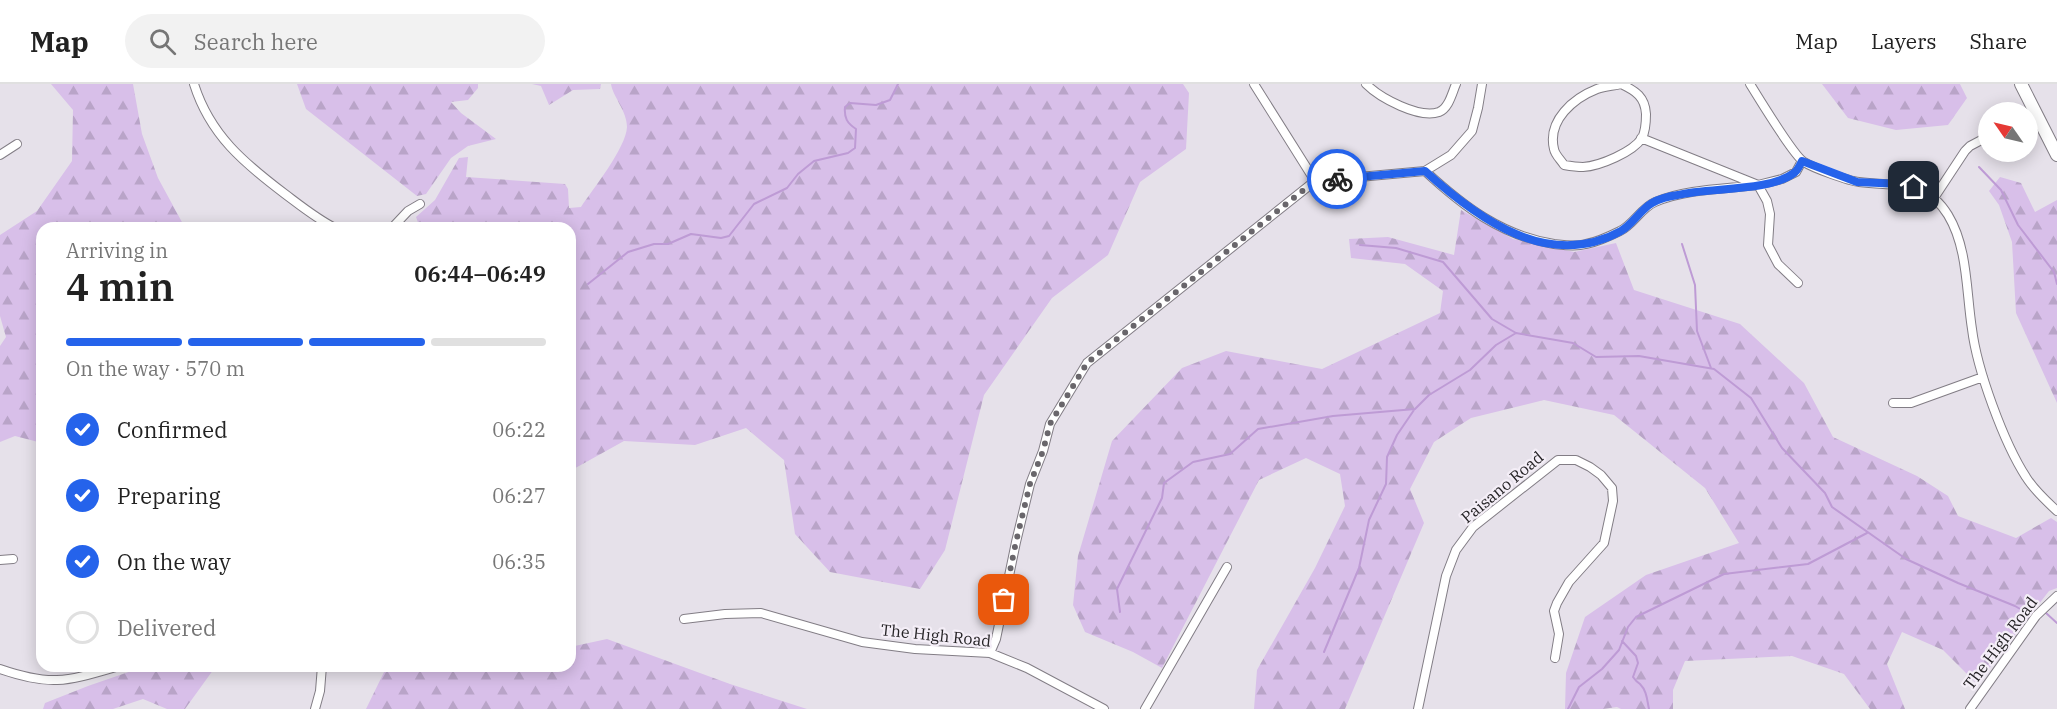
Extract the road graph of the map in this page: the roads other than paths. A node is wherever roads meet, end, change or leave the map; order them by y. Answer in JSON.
{"nodes":[{"id":1,"x":194,"y":84,"type":"edge"},
{"id":2,"x":1254,"y":84,"type":"edge"},
{"id":3,"x":1366,"y":84,"type":"edge"},
{"id":4,"x":1456,"y":84,"type":"edge"},
{"id":5,"x":1482,"y":84,"type":"edge"},
{"id":6,"x":1750,"y":84,"type":"edge"},
{"id":7,"x":2021,"y":84,"type":"edge"},
{"id":8,"x":2027,"y":102,"type":"edge"},
{"id":9,"x":2038,"y":125,"type":"edge"},
{"id":10,"x":1641,"y":138,"type":"junction"},
{"id":11,"x":1978,"y":142,"type":"edge"},
{"id":12,"x":17,"y":144,"type":"dead end"},
{"id":13,"x":0,"y":155,"type":"edge"},
{"id":14,"x":2057,"y":155,"type":"edge"},
{"id":15,"x":1802,"y":161,"type":"junction"},
{"id":16,"x":1425,"y":171,"type":"junction"},
{"id":17,"x":1315,"y":181,"type":"junction"},
{"id":18,"x":1758,"y":185,"type":"junction"},
{"id":19,"x":1934,"y":198,"type":"junction"},
{"id":20,"x":420,"y":204,"type":"dead end"},
{"id":21,"x":323,"y":222,"type":"edge"},
{"id":22,"x":398,"y":222,"type":"edge"},
{"id":23,"x":1798,"y":283,"type":"dead end"},
{"id":24,"x":1983,"y":376,"type":"junction"},
{"id":25,"x":1893,"y":403,"type":"dead end"},
{"id":26,"x":2057,"y":511,"type":"edge"},
{"id":27,"x":13,"y":559,"type":"dead end"},
{"id":28,"x":0,"y":560,"type":"edge"},
{"id":29,"x":1227,"y":567,"type":"dead end"},
{"id":30,"x":2057,"y":596,"type":"edge"},
{"id":31,"x":684,"y":619,"type":"dead end"},
{"id":32,"x":990,"y":653,"type":"junction"},
{"id":33,"x":1556,"y":658,"type":"dead end"},
{"id":34,"x":0,"y":669,"type":"edge"},
{"id":35,"x":98,"y":672,"type":"edge"},
{"id":36,"x":322,"y":672,"type":"edge"},
{"id":37,"x":315,"y":709,"type":"edge"},
{"id":38,"x":1104,"y":709,"type":"edge"},
{"id":39,"x":1145,"y":709,"type":"edge"},
{"id":40,"x":1418,"y":709,"type":"edge"},
{"id":41,"x":1970,"y":709,"type":"edge"}],
"edges":[{"from":1,"to":21,"type":"street"},
{"from":2,"to":17,"type":"street"},
{"from":3,"to":4,"type":"street"},
{"from":5,"to":16,"type":"street"},
{"from":6,"to":15,"type":"street"},
{"from":7,"to":8,"type":"street"},
{"from":9,"to":14,"type":"street"},
{"from":10,"to":10,"type":"street"},
{"from":10,"to":18,"type":"street"},
{"from":11,"to":19,"type":"street"},
{"from":12,"to":13,"type":"street"},
{"from":15,"to":18,"type":"street"},
{"from":15,"to":19,"type":"street"},
{"from":16,"to":17,"type":"street"},
{"from":16,"to":18,"type":"street"},
{"from":17,"to":32,"type":"street"},
{"from":18,"to":23,"type":"street"},
{"from":19,"to":24,"type":"street"},
{"from":20,"to":22,"type":"street"},
{"from":24,"to":25,"type":"street"},
{"from":24,"to":26,"type":"street"},
{"from":27,"to":28,"type":"street"},
{"from":29,"to":39,"type":"street"},
{"from":30,"to":41,"type":"street","name":"The High Road"},
{"from":31,"to":32,"type":"street","name":"The High Road"},
{"from":32,"to":38,"type":"street","name":"The High Road"},
{"from":33,"to":40,"type":"street","name":"Paisano Road"},
{"from":34,"to":35,"type":"street"},
{"from":36,"to":37,"type":"street"}]}
